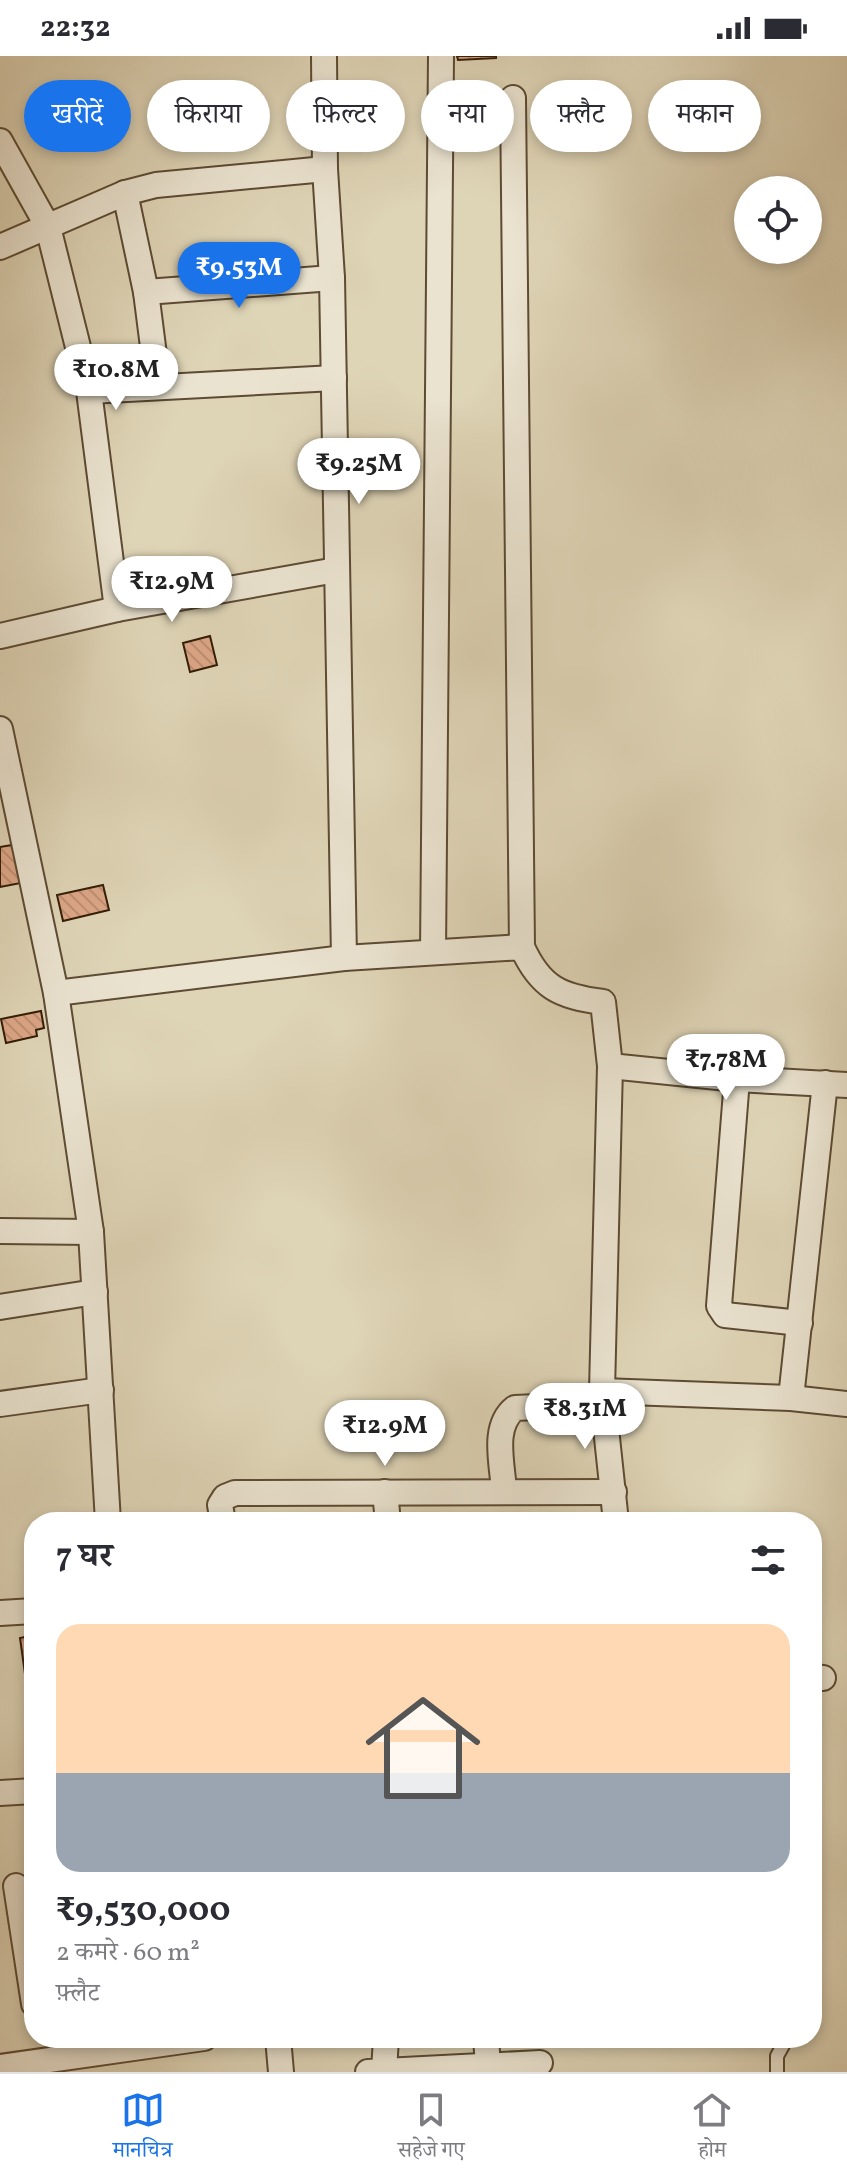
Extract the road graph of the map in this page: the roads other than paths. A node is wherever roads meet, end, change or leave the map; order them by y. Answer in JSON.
{"nodes":[{"id":1,"x":324,"y":56,"type":"edge"},
{"id":2,"x":441,"y":56,"type":"edge"},
{"id":3,"x":0,"y":141,"type":"edge"},
{"id":4,"x":514,"y":152,"type":"edge"},
{"id":5,"x":325,"y":169,"type":"junction"},
{"id":6,"x":125,"y":193,"type":"junction"},
{"id":7,"x":48,"y":227,"type":"junction"},
{"id":8,"x":0,"y":247,"type":"edge"},
{"id":9,"x":332,"y":278,"type":"junction"},
{"id":10,"x":146,"y":292,"type":"junction"},
{"id":11,"x":334,"y":378,"type":"junction"},
{"id":12,"x":158,"y":386,"type":"junction"},
{"id":13,"x":89,"y":391,"type":"junction"},
{"id":14,"x":336,"y":570,"type":"junction"},
{"id":15,"x":117,"y":609,"type":"junction"},
{"id":16,"x":0,"y":636,"type":"edge"},
{"id":17,"x":0,"y":729,"type":"edge"},
{"id":18,"x":522,"y":947,"type":"junction"},
{"id":19,"x":433,"y":952,"type":"junction"},
{"id":20,"x":344,"y":958,"type":"junction"},
{"id":21,"x":56,"y":993,"type":"junction"},
{"id":22,"x":610,"y":1066,"type":"junction"},
{"id":23,"x":737,"y":1079,"type":"junction"},
{"id":24,"x":836,"y":1084,"type":"edge"},
{"id":25,"x":0,"y":1231,"type":"edge"},
{"id":26,"x":91,"y":1232,"type":"junction"},
{"id":27,"x":95,"y":1292,"type":"junction"},
{"id":28,"x":0,"y":1307,"type":"edge"},
{"id":29,"x":800,"y":1323,"type":"junction"},
{"id":30,"x":101,"y":1390,"type":"junction"},
{"id":31,"x":603,"y":1398,"type":"junction"},
{"id":32,"x":791,"y":1398,"type":"junction"},
{"id":33,"x":0,"y":1404,"type":"edge"},
{"id":34,"x":847,"y":1404,"type":"edge"},
{"id":35,"x":385,"y":1492,"type":"junction"},
{"id":36,"x":504,"y":1492,"type":"junction"},
{"id":37,"x":614,"y":1492,"type":"junction"},
{"id":38,"x":107,"y":1512,"type":"edge"},
{"id":39,"x":221,"y":1512,"type":"edge"},
{"id":40,"x":387,"y":1512,"type":"edge"},
{"id":41,"x":615,"y":1512,"type":"edge"},
{"id":42,"x":24,"y":1612,"type":"edge"},
{"id":43,"x":0,"y":1613,"type":"edge"},
{"id":44,"x":24,"y":1792,"type":"edge"},
{"id":45,"x":0,"y":1793,"type":"edge"},
{"id":46,"x":17,"y":1886,"type":"edge"},
{"id":47,"x":24,"y":1935,"type":"edge"},
{"id":48,"x":279,"y":2048,"type":"edge"},
{"id":49,"x":385,"y":2048,"type":"edge"},
{"id":50,"x":487,"y":2048,"type":"edge"},
{"id":51,"x":781,"y":2048,"type":"edge"},
{"id":52,"x":41,"y":2049,"type":"edge"},
{"id":53,"x":540,"y":2063,"type":"dead end"},
{"id":54,"x":488,"y":2066,"type":"junction"},
{"id":55,"x":0,"y":2067,"type":"edge"},
{"id":56,"x":384,"y":2071,"type":"edge"},
{"id":57,"x":281,"y":2072,"type":"edge"},
{"id":58,"x":368,"y":2072,"type":"edge"},
{"id":59,"x":777,"y":2072,"type":"edge"}],
"edges":[{"from":1,"to":5,"type":"street"},
{"from":2,"to":19,"type":"street"},
{"from":3,"to":7,"type":"street"},
{"from":4,"to":18,"type":"street"},
{"from":5,"to":6,"type":"street"},
{"from":5,"to":9,"type":"street"},
{"from":6,"to":7,"type":"street"},
{"from":6,"to":10,"type":"street"},
{"from":7,"to":8,"type":"street"},
{"from":7,"to":13,"type":"street"},
{"from":9,"to":10,"type":"street"},
{"from":9,"to":11,"type":"street"},
{"from":10,"to":12,"type":"street"},
{"from":11,"to":12,"type":"street"},
{"from":11,"to":14,"type":"street"},
{"from":12,"to":13,"type":"street"},
{"from":13,"to":15,"type":"street"},
{"from":14,"to":15,"type":"street"},
{"from":14,"to":20,"type":"street"},
{"from":15,"to":16,"type":"street"},
{"from":17,"to":21,"type":"street"},
{"from":18,"to":19,"type":"street"},
{"from":18,"to":22,"type":"street"},
{"from":19,"to":20,"type":"street"},
{"from":20,"to":21,"type":"street"},
{"from":21,"to":26,"type":"street"},
{"from":22,"to":23,"type":"street"},
{"from":22,"to":31,"type":"street"},
{"from":23,"to":24,"type":"street"},
{"from":23,"to":29,"type":"street"},
{"from":24,"to":29,"type":"street"},
{"from":25,"to":26,"type":"street"},
{"from":26,"to":27,"type":"street"},
{"from":27,"to":28,"type":"street"},
{"from":27,"to":30,"type":"street"},
{"from":29,"to":32,"type":"street"},
{"from":30,"to":33,"type":"street"},
{"from":30,"to":38,"type":"street"},
{"from":31,"to":32,"type":"street"},
{"from":31,"to":36,"type":"street"},
{"from":31,"to":37,"type":"street"},
{"from":32,"to":34,"type":"street"},
{"from":35,"to":36,"type":"street"},
{"from":35,"to":39,"type":"street"},
{"from":35,"to":40,"type":"street"},
{"from":36,"to":37,"type":"street"},
{"from":37,"to":41,"type":"street"},
{"from":42,"to":43,"type":"street"},
{"from":44,"to":45,"type":"street"},
{"from":46,"to":47,"type":"street"},
{"from":48,"to":57,"type":"street"},
{"from":49,"to":56,"type":"street"},
{"from":50,"to":54,"type":"street"},
{"from":51,"to":59,"type":"lane"},
{"from":52,"to":55,"type":"street"},
{"from":53,"to":54,"type":"street"},
{"from":54,"to":56,"type":"street"},
{"from":56,"to":58,"type":"street"}]}
